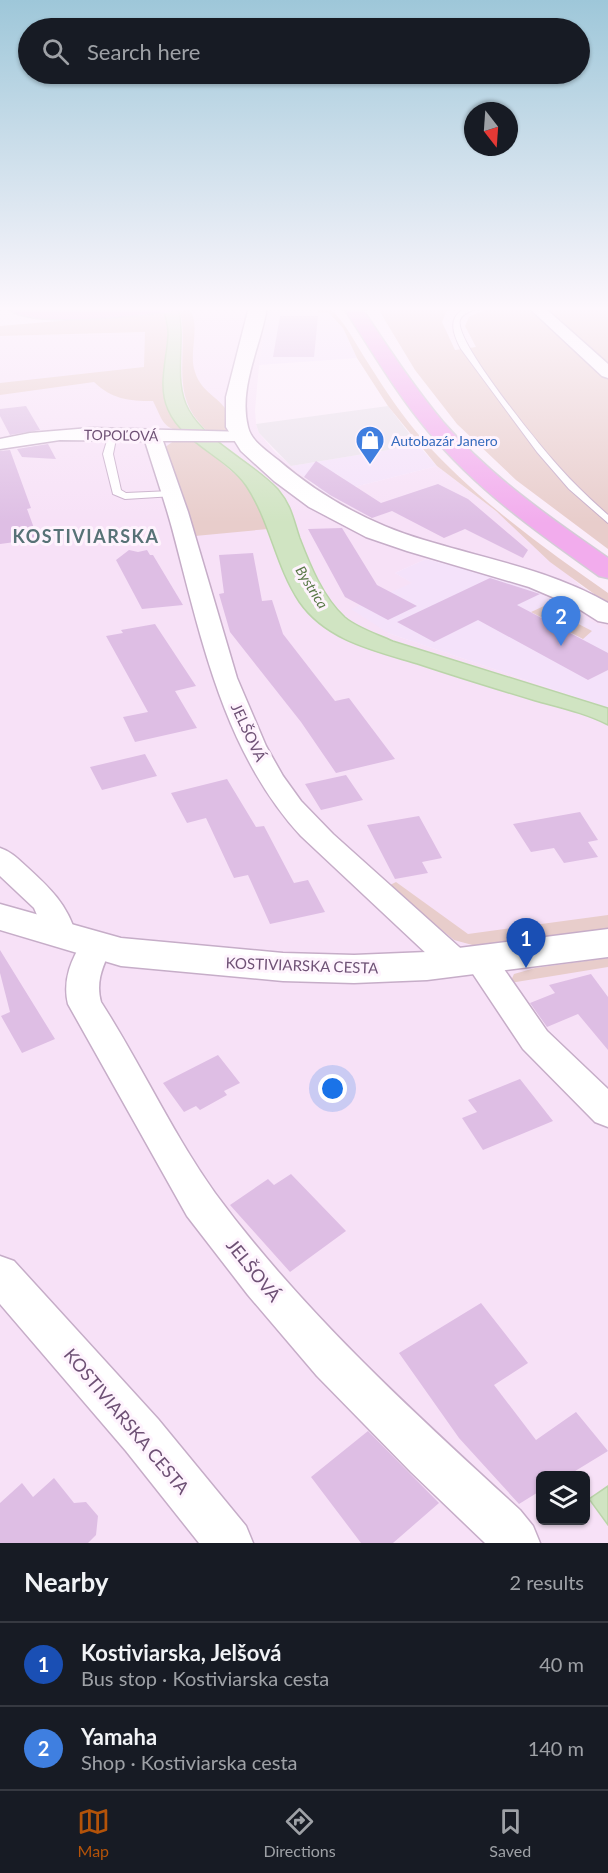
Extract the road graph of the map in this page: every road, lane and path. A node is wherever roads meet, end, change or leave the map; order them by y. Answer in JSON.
{"nodes":[{"id":1,"x":241,"y":379,"type":"edge"},
{"id":2,"x":400,"y":379,"type":"edge"},
{"id":3,"x":487,"y":379,"type":"edge"},
{"id":4,"x":113,"y":434,"type":"junction"},
{"id":5,"x":164,"y":435,"type":"junction"},
{"id":6,"x":234,"y":437,"type":"junction"},
{"id":7,"x":0,"y":444,"type":"edge"},
{"id":8,"x":171,"y":494,"type":"junction"},
{"id":9,"x":608,"y":520,"type":"edge"},
{"id":10,"x":608,"y":570,"type":"edge"},
{"id":11,"x":608,"y":615,"type":"edge"},
{"id":12,"x":0,"y":858,"type":"edge"},
{"id":13,"x":0,"y":918,"type":"edge"},
{"id":14,"x":78,"y":940,"type":"junction"},
{"id":15,"x":608,"y":944,"type":"edge"},
{"id":16,"x":468,"y":961,"type":"junction"},
{"id":17,"x":608,"y":1112,"type":"edge"},
{"id":18,"x":0,"y":1274,"type":"edge"},
{"id":19,"x":229,"y":1543,"type":"edge"},
{"id":20,"x":516,"y":1543,"type":"edge"}],
"edges":[{"from":1,"to":6,"type":"street"},
{"from":2,"to":10,"type":"main road"},
{"from":3,"to":9,"type":"lane"},
{"from":4,"to":5,"type":"street","name":"TOPOĽOVÁ"},
{"from":4,"to":7,"type":"street","name":"TOPOĽOVÁ"},
{"from":4,"to":8,"type":"lane"},
{"from":5,"to":6,"type":"street","name":"TOPOĽOVÁ"},
{"from":5,"to":8,"type":"street","name":"JELŠOVÁ"},
{"from":6,"to":11,"type":"street"},
{"from":8,"to":16,"type":"street","name":"JELŠOVÁ"},
{"from":12,"to":14,"type":"street"},
{"from":13,"to":14,"type":"street","name":"KOSTIVIARSKA CESTA"},
{"from":14,"to":16,"type":"street","name":"KOSTIVIARSKA CESTA"},
{"from":14,"to":20,"type":"street","name":"JELŠOVÁ"},
{"from":15,"to":16,"type":"street","name":"KOSTIVIARSKA CESTA"},
{"from":16,"to":17,"type":"street","name":"JELŠOVÁ"},
{"from":18,"to":19,"type":"street","name":"KOSTIVIARSKA CESTA"}]}
